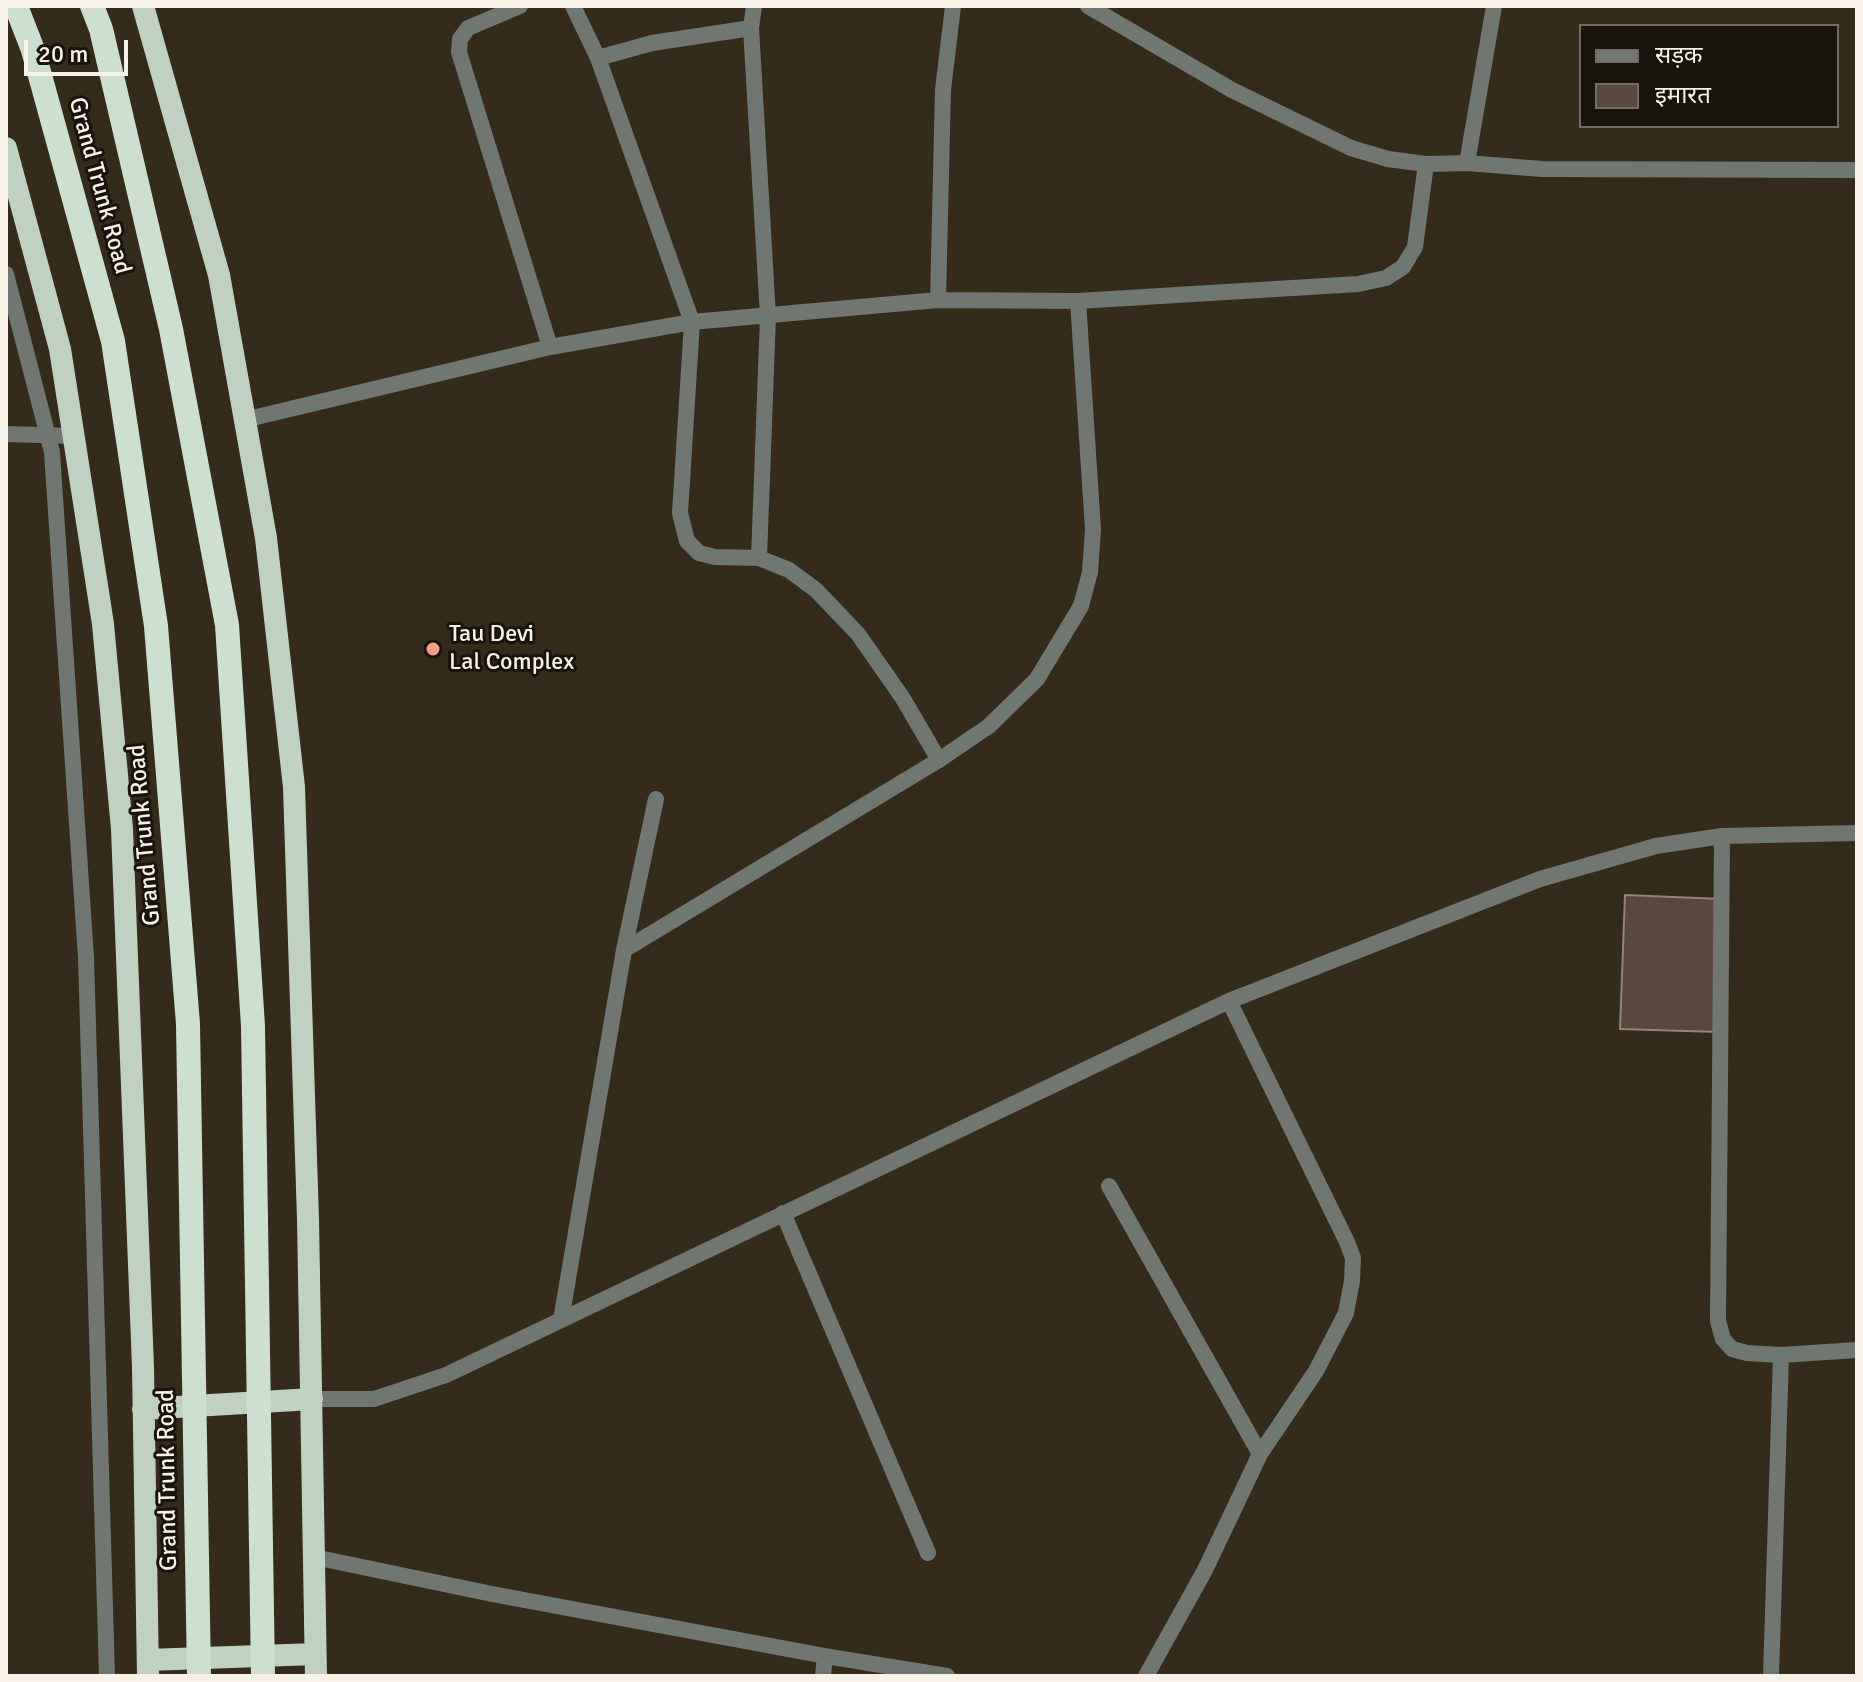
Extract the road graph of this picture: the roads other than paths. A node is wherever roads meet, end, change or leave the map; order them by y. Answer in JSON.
{"nodes":[{"id":1,"x":16,"y":6,"type":"edge"},
{"id":2,"x":92,"y":6,"type":"edge"},
{"id":3,"x":143,"y":6,"type":"edge"},
{"id":4,"x":520,"y":6,"type":"edge"},
{"id":5,"x":573,"y":6,"type":"edge"},
{"id":6,"x":754,"y":6,"type":"edge"},
{"id":7,"x":953,"y":6,"type":"edge"},
{"id":8,"x":1088,"y":6,"type":"edge"},
{"id":9,"x":1494,"y":6,"type":"edge"},
{"id":10,"x":751,"y":28,"type":"junction"},
{"id":11,"x":598,"y":58,"type":"junction"},
{"id":12,"x":6,"y":148,"type":"edge"},
{"id":13,"x":1467,"y":163,"type":"junction"},
{"id":14,"x":1426,"y":164,"type":"junction"},
{"id":15,"x":1857,"y":170,"type":"edge"},
{"id":16,"x":6,"y":274,"type":"edge"},
{"id":17,"x":938,"y":300,"type":"junction"},
{"id":18,"x":1078,"y":301,"type":"junction"},
{"id":19,"x":768,"y":316,"type":"junction"},
{"id":20,"x":692,"y":322,"type":"junction"},
{"id":21,"x":550,"y":347,"type":"junction"},
{"id":22,"x":244,"y":420,"type":"junction"},
{"id":23,"x":6,"y":434,"type":"edge"},
{"id":24,"x":48,"y":435,"type":"junction"},
{"id":25,"x":73,"y":436,"type":"junction"},
{"id":26,"x":759,"y":558,"type":"junction"},
{"id":27,"x":939,"y":760,"type":"junction"},
{"id":28,"x":656,"y":799,"type":"dead end"},
{"id":29,"x":1857,"y":833,"type":"edge"},
{"id":30,"x":1722,"y":836,"type":"junction"},
{"id":31,"x":624,"y":950,"type":"junction"},
{"id":32,"x":1229,"y":1001,"type":"junction"},
{"id":33,"x":1109,"y":1186,"type":"dead end"},
{"id":34,"x":783,"y":1213,"type":"junction"},
{"id":35,"x":561,"y":1320,"type":"junction"},
{"id":36,"x":1857,"y":1350,"type":"edge"},
{"id":37,"x":1781,"y":1355,"type":"junction"},
{"id":38,"x":312,"y":1399,"type":"junction"},
{"id":39,"x":143,"y":1409,"type":"junction"},
{"id":40,"x":1260,"y":1454,"type":"junction"},
{"id":41,"x":928,"y":1553,"type":"dead end"},
{"id":42,"x":314,"y":1557,"type":"junction"},
{"id":43,"x":825,"y":1656,"type":"junction"},
{"id":44,"x":315,"y":1665,"type":"edge"},
{"id":45,"x":148,"y":1668,"type":"edge"},
{"id":46,"x":107,"y":1676,"type":"edge"},
{"id":47,"x":199,"y":1676,"type":"edge"},
{"id":48,"x":263,"y":1676,"type":"edge"},
{"id":49,"x":823,"y":1676,"type":"edge"},
{"id":50,"x":947,"y":1676,"type":"edge"},
{"id":51,"x":1146,"y":1676,"type":"edge"},
{"id":52,"x":1771,"y":1676,"type":"edge"}],
"edges":[{"from":1,"to":47,"type":"highway","name":"Grand Trunk Road","bridge":true},
{"from":2,"to":48,"type":"highway","name":"Grand Trunk Road","bridge":true},
{"from":3,"to":22,"type":"highway"},
{"from":4,"to":21,"type":"street"},
{"from":5,"to":11,"type":"street"},
{"from":6,"to":10,"type":"street"},
{"from":7,"to":17,"type":"street"},
{"from":8,"to":14,"type":"street"},
{"from":9,"to":13,"type":"street"},
{"from":10,"to":11,"type":"street"},
{"from":10,"to":19,"type":"street"},
{"from":11,"to":20,"type":"street"},
{"from":12,"to":25,"type":"highway"},
{"from":13,"to":14,"type":"street"},
{"from":13,"to":15,"type":"street"},
{"from":14,"to":18,"type":"street"},
{"from":16,"to":24,"type":"street"},
{"from":17,"to":18,"type":"street"},
{"from":17,"to":19,"type":"street"},
{"from":18,"to":27,"type":"street"},
{"from":19,"to":20,"type":"street"},
{"from":19,"to":26,"type":"street"},
{"from":20,"to":21,"type":"street"},
{"from":20,"to":26,"type":"street"},
{"from":21,"to":22,"type":"street"},
{"from":22,"to":38,"type":"highway"},
{"from":23,"to":24,"type":"street"},
{"from":24,"to":25,"type":"street"},
{"from":24,"to":46,"type":"street"},
{"from":25,"to":39,"type":"highway"},
{"from":26,"to":27,"type":"street"},
{"from":27,"to":31,"type":"street"},
{"from":28,"to":31,"type":"street"},
{"from":29,"to":30,"type":"street"},
{"from":30,"to":32,"type":"street"},
{"from":30,"to":37,"type":"street"},
{"from":31,"to":35,"type":"street"},
{"from":32,"to":34,"type":"street"},
{"from":32,"to":40,"type":"street"},
{"from":33,"to":40,"type":"street"},
{"from":34,"to":35,"type":"street"},
{"from":34,"to":41,"type":"street"},
{"from":35,"to":38,"type":"street"},
{"from":36,"to":37,"type":"street"},
{"from":37,"to":52,"type":"street"},
{"from":38,"to":39,"type":"highway"},
{"from":38,"to":42,"type":"highway"},
{"from":39,"to":45,"type":"highway"},
{"from":40,"to":51,"type":"street"},
{"from":42,"to":43,"type":"street"},
{"from":42,"to":44,"type":"highway"},
{"from":43,"to":49,"type":"street"},
{"from":43,"to":50,"type":"street"},
{"from":44,"to":45,"type":"highway"}]}
